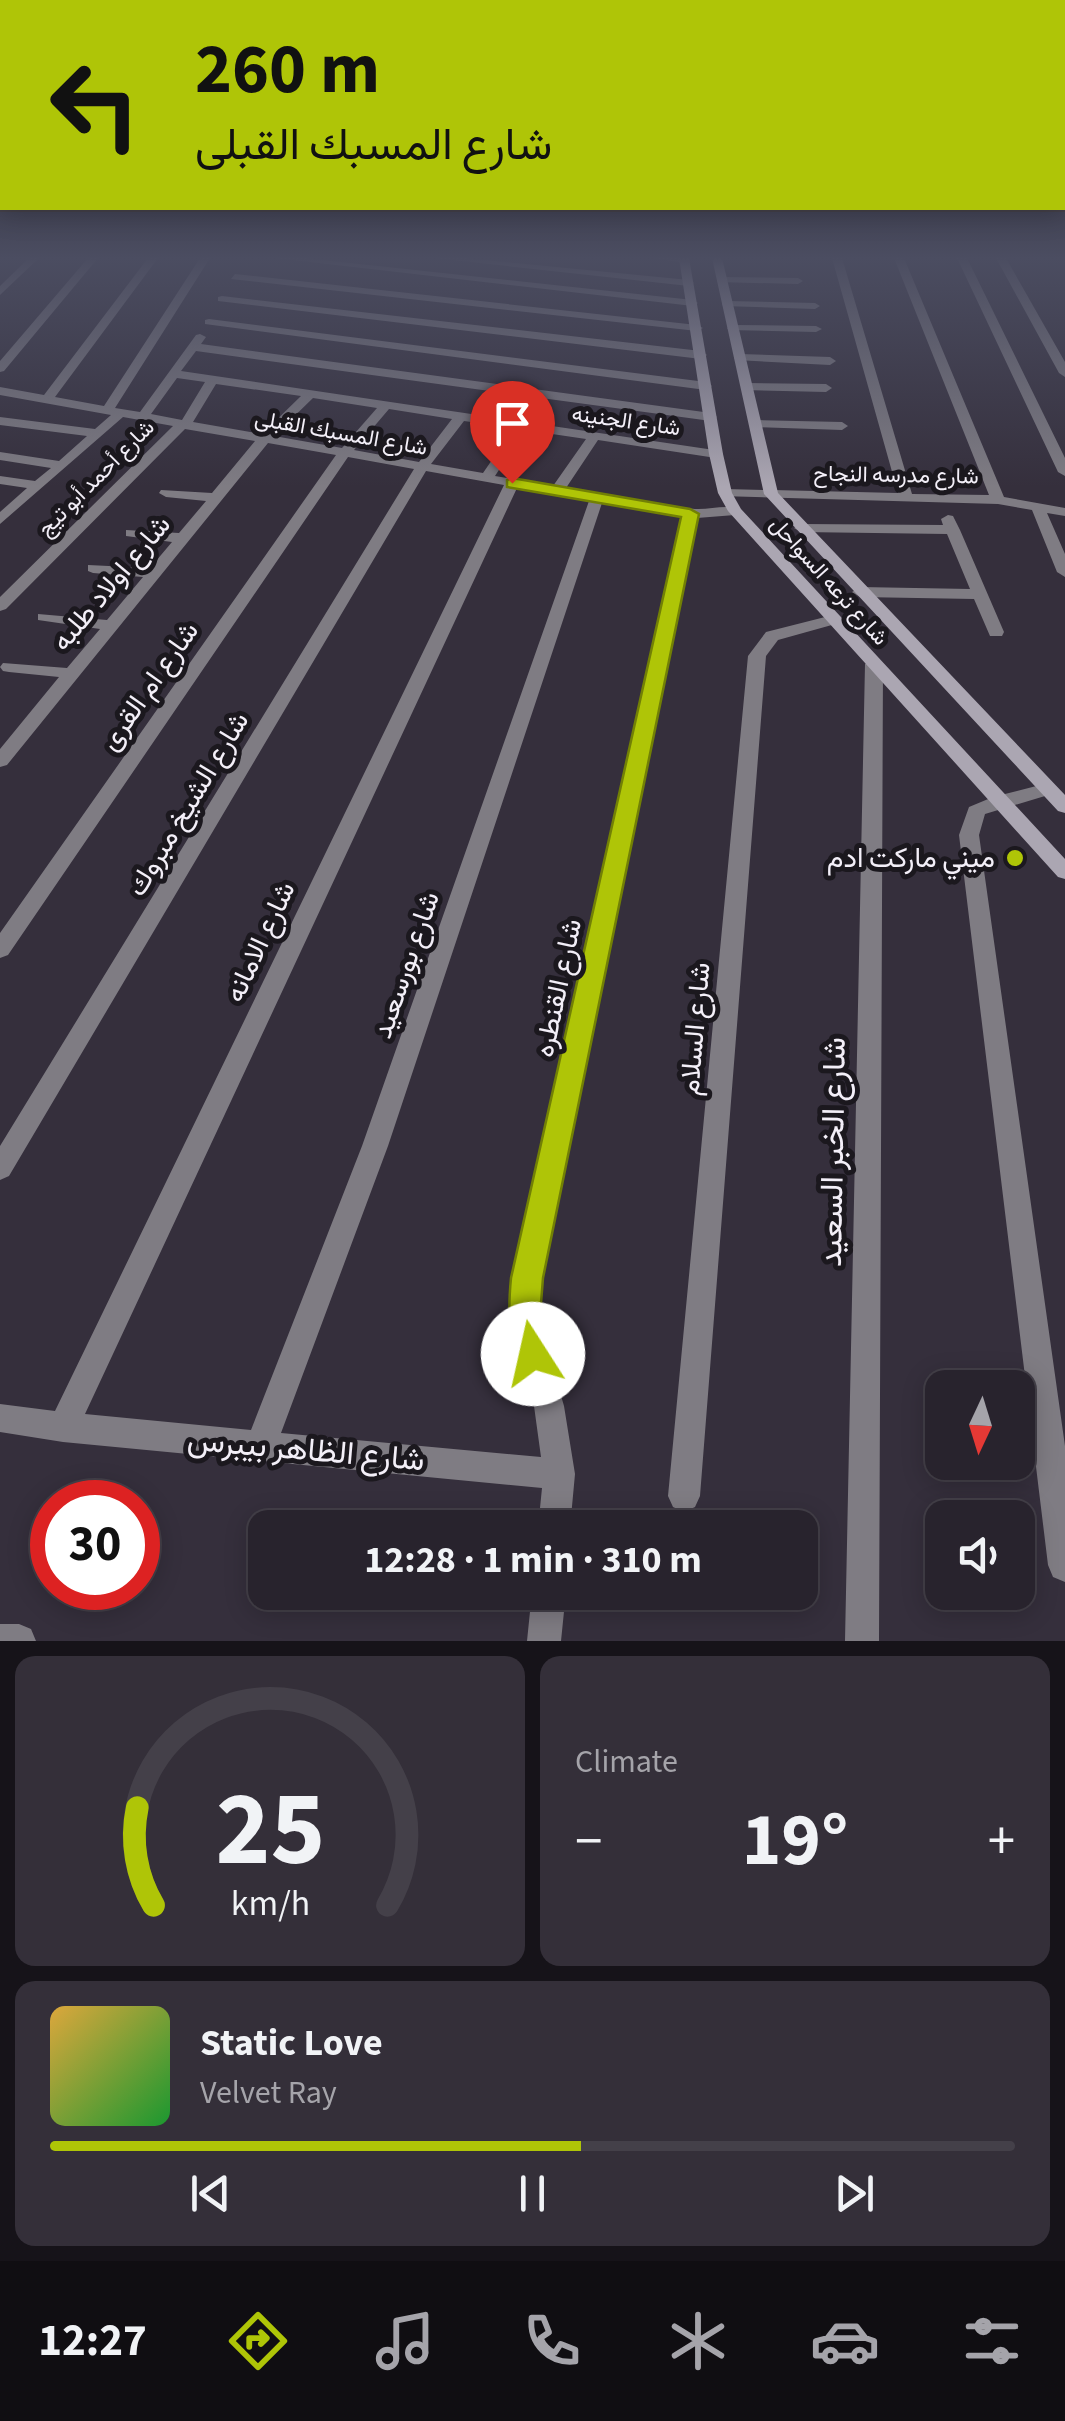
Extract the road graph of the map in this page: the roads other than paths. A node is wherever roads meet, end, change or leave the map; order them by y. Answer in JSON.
{"nodes":[{"id":1,"x":28,"y":335,"type":"edge"},
{"id":2,"x":95,"y":335,"type":"edge"},
{"id":3,"x":159,"y":335,"type":"edge"},
{"id":4,"x":202,"y":335,"type":"edge"},
{"id":5,"x":307,"y":335,"type":"edge"},
{"id":6,"x":527,"y":335,"type":"edge"},
{"id":7,"x":698,"y":335,"type":"edge"},
{"id":8,"x":735,"y":335,"type":"edge"},
{"id":9,"x":859,"y":335,"type":"edge"},
{"id":10,"x":931,"y":335,"type":"edge"},
{"id":11,"x":999,"y":335,"type":"edge"},
{"id":12,"x":1044,"y":335,"type":"edge"},
{"id":13,"x":195,"y":347,"type":"junction"},
{"id":14,"x":702,"y":355,"type":"junction"},
{"id":15,"x":740,"y":358,"type":"junction"},
{"id":16,"x":830,"y":361,"type":"dead end"},
{"id":17,"x":0,"y":368,"type":"edge"},
{"id":18,"x":1064,"y":370,"type":"edge"},
{"id":19,"x":175,"y":374,"type":"junction"},
{"id":20,"x":214,"y":380,"type":"junction"},
{"id":21,"x":706,"y":386,"type":"junction"},
{"id":22,"x":747,"y":387,"type":"junction"},
{"id":23,"x":826,"y":388,"type":"dead end"},
{"id":24,"x":0,"y":391,"type":"edge"},
{"id":25,"x":310,"y":394,"type":"junction"},
{"id":26,"x":47,"y":400,"type":"junction"},
{"id":27,"x":386,"y":405,"type":"junction"},
{"id":28,"x":113,"y":412,"type":"junction"},
{"id":29,"x":461,"y":416,"type":"junction"},
{"id":30,"x":711,"y":417,"type":"junction"},
{"id":31,"x":142,"y":418,"type":"junction"},
{"id":32,"x":0,"y":420,"type":"edge"},
{"id":33,"x":756,"y":424,"type":"junction"},
{"id":34,"x":183,"y":425,"type":"junction"},
{"id":35,"x":522,"y":425,"type":"junction"},
{"id":36,"x":842,"y":426,"type":"dead end"},
{"id":37,"x":97,"y":434,"type":"junction"},
{"id":38,"x":594,"y":436,"type":"junction"},
{"id":39,"x":263,"y":440,"type":"junction"},
{"id":40,"x":344,"y":454,"type":"junction"},
{"id":41,"x":716,"y":454,"type":"junction"},
{"id":42,"x":0,"y":456,"type":"edge"},
{"id":43,"x":60,"y":465,"type":"junction"},
{"id":44,"x":422,"y":467,"type":"junction"},
{"id":45,"x":1065,"y":472,"type":"edge"},
{"id":46,"x":486,"y":478,"type":"junction"},
{"id":47,"x":0,"y":480,"type":"edge"},
{"id":48,"x":512,"y":483,"type":"junction"},
{"id":49,"x":38,"y":486,"type":"junction"},
{"id":50,"x":557,"y":492,"type":"junction"},
{"id":51,"x":166,"y":493,"type":"dead end"},
{"id":52,"x":726,"y":493,"type":"junction"},
{"id":53,"x":771,"y":494,"type":"junction"},
{"id":54,"x":215,"y":497,"type":"junction"},
{"id":55,"x":596,"y":498,"type":"junction"},
{"id":56,"x":906,"y":498,"type":"junction"},
{"id":57,"x":939,"y":498,"type":"junction"},
{"id":58,"x":998,"y":500,"type":"junction"},
{"id":59,"x":1037,"y":506,"type":"junction"},
{"id":60,"x":735,"y":511,"type":"junction"},
{"id":61,"x":1065,"y":512,"type":"edge"},
{"id":62,"x":690,"y":514,"type":"junction"},
{"id":63,"x":1,"y":519,"type":"edge"},
{"id":64,"x":802,"y":528,"type":"junction"},
{"id":65,"x":953,"y":530,"type":"junction"},
{"id":66,"x":131,"y":532,"type":"dead end"},
{"id":67,"x":181,"y":538,"type":"junction"},
{"id":68,"x":93,"y":568,"type":"dead end"},
{"id":69,"x":1065,"y":572,"type":"edge"},
{"id":70,"x":152,"y":573,"type":"junction"},
{"id":71,"x":860,"y":592,"type":"junction"},
{"id":72,"x":980,"y":594,"type":"junction"},
{"id":73,"x":0,"y":606,"type":"edge"},
{"id":74,"x":44,"y":617,"type":"dead end"},
{"id":75,"x":833,"y":620,"type":"junction"},
{"id":76,"x":109,"y":625,"type":"junction"},
{"id":77,"x":996,"y":632,"type":"dead end"},
{"id":78,"x":874,"y":664,"type":"junction"},
{"id":79,"x":10,"y":668,"type":"dead end"},
{"id":80,"x":69,"y":673,"type":"junction"},
{"id":81,"x":7,"y":741,"type":"edge"},
{"id":82,"x":0,"y":761,"type":"edge"},
{"id":83,"x":1056,"y":798,"type":"edge"},
{"id":84,"x":1000,"y":801,"type":"junction"},
{"id":85,"x":1065,"y":872,"type":"edge"},
{"id":86,"x":0,"y":950,"type":"edge"},
{"id":87,"x":0,"y":1170,"type":"edge"},
{"id":88,"x":0,"y":1418,"type":"edge"},
{"id":89,"x":63,"y":1427,"type":"junction"},
{"id":90,"x":260,"y":1446,"type":"junction"},
{"id":91,"x":559,"y":1474,"type":"junction"},
{"id":92,"x":684,"y":1496,"type":"dead end"},
{"id":93,"x":556,"y":1510,"type":"edge"},
{"id":94,"x":1065,"y":1565,"type":"edge"},
{"id":95,"x":547,"y":1610,"type":"edge"},
{"id":96,"x":0,"y":1641,"type":"edge"},
{"id":97,"x":19,"y":1641,"type":"edge"},
{"id":98,"x":544,"y":1641,"type":"edge"},
{"id":99,"x":862,"y":1641,"type":"edge"}],
"edges":[{"from":1,"to":17,"type":"street"},
{"from":2,"to":26,"type":"street"},
{"from":3,"to":28,"type":"street"},
{"from":4,"to":13,"type":"street"},
{"from":5,"to":21,"type":"street"},
{"from":6,"to":14,"type":"street"},
{"from":7,"to":14,"type":"main road","name":"شارع ترعه السواحل"},
{"from":8,"to":15,"type":"main road","name":"شارع ترعه السواحل"},
{"from":9,"to":56,"type":"street"},
{"from":10,"to":58,"type":"street"},
{"from":11,"to":45,"type":"street"},
{"from":12,"to":18,"type":"street"},
{"from":13,"to":19,"type":"street"},
{"from":13,"to":30,"type":"street"},
{"from":14,"to":21,"type":"main road","name":"شارع ترعه السواحل"},
{"from":15,"to":16,"type":"street"},
{"from":15,"to":22,"type":"main road","name":"شارع ترعه السواحل"},
{"from":19,"to":20,"type":"street","name":"شارع الجنينه"},
{"from":19,"to":31,"type":"street"},
{"from":20,"to":25,"type":"street","name":"شارع الجنينه"},
{"from":20,"to":34,"type":"street","name":"شارع أحمد أبو تيج"},
{"from":21,"to":30,"type":"main road","name":"شارع ترعه السواحل"},
{"from":22,"to":23,"type":"street"},
{"from":22,"to":33,"type":"main road","name":"شارع ترعه السواحل"},
{"from":24,"to":26,"type":"street","name":"شارع المسبك القبلى"},
{"from":25,"to":27,"type":"street","name":"شارع الجنينه"},
{"from":25,"to":39,"type":"street","name":"شارع اولاد طلبه"},
{"from":26,"to":28,"type":"street","name":"شارع المسبك القبلى"},
{"from":27,"to":29,"type":"street","name":"شارع الجنينه"},
{"from":27,"to":40,"type":"street","name":"شارع ام القرى"},
{"from":28,"to":31,"type":"street","name":"شارع المسبك القبلى"},
{"from":28,"to":37,"type":"street"},
{"from":29,"to":35,"type":"street","name":"شارع الجنينه"},
{"from":29,"to":44,"type":"street","name":"شارع الشيخ مبروك"},
{"from":30,"to":41,"type":"main road","name":"شارع ترعه السواحل"},
{"from":31,"to":34,"type":"street","name":"شارع المسبك القبلى"},
{"from":32,"to":37,"type":"street"},
{"from":33,"to":36,"type":"street"},
{"from":33,"to":53,"type":"main road","name":"شارع ترعه السواحل"},
{"from":34,"to":39,"type":"street","name":"شارع المسبك القبلى"},
{"from":34,"to":73,"type":"street","name":"شارع أحمد أبو تيج"},
{"from":35,"to":38,"type":"street","name":"شارع الجنينه"},
{"from":35,"to":46,"type":"street"},
{"from":37,"to":43,"type":"street"},
{"from":38,"to":41,"type":"street","name":"شارع الجنينه"},
{"from":38,"to":50,"type":"street"},
{"from":39,"to":40,"type":"street","name":"شارع المسبك القبلى"},
{"from":39,"to":54,"type":"street","name":"شارع اولاد طلبه"},
{"from":40,"to":44,"type":"street","name":"شارع المسبك القبلى"},
{"from":40,"to":86,"type":"street","name":"شارع ام القرى"},
{"from":41,"to":52,"type":"main road","name":"شارع ترعه السواحل"},
{"from":42,"to":43,"type":"street"},
{"from":43,"to":49,"type":"street"},
{"from":44,"to":46,"type":"street","name":"شارع المسبك القبلى"},
{"from":44,"to":87,"type":"street","name":"شارع الشيخ مبروك"},
{"from":46,"to":48,"type":"street","name":"شارع المسبك القبلى"},
{"from":47,"to":49,"type":"street"},
{"from":48,"to":50,"type":"street","name":"شارع المسبك القبلى"},
{"from":48,"to":89,"type":"street","name":"شارع الامانه"},
{"from":49,"to":63,"type":"street"},
{"from":50,"to":55,"type":"street","name":"شارع المسبك القبلى"},
{"from":51,"to":54,"type":"street"},
{"from":52,"to":53,"type":"street","name":"شارع مدرسه النجاح"},
{"from":52,"to":60,"type":"main road","name":"شارع ترعه السواحل"},
{"from":53,"to":56,"type":"street","name":"شارع مدرسه النجاح"},
{"from":53,"to":64,"type":"main road","name":"شارع ترعه السواحل"},
{"from":54,"to":67,"type":"street","name":"شارع اولاد طلبه"},
{"from":55,"to":62,"type":"street","name":"شارع المسبك القبلى"},
{"from":55,"to":90,"type":"street","name":"شارع بورسعيد"},
{"from":56,"to":57,"type":"street","name":"شارع مدرسه النجاح"},
{"from":57,"to":58,"type":"street","name":"شارع مدرسه النجاح"},
{"from":57,"to":65,"type":"street"},
{"from":58,"to":59,"type":"street","name":"شارع مدرسه النجاح"},
{"from":59,"to":61,"type":"street","name":"شارع مدرسه النجاح"},
{"from":59,"to":69,"type":"street"},
{"from":60,"to":62,"type":"street","name":"شارع المسبك القبلى"},
{"from":60,"to":75,"type":"main road","name":"شارع ترعه السواحل"},
{"from":62,"to":91,"type":"street","name":"شارع القنطره"},
{"from":64,"to":65,"type":"street"},
{"from":64,"to":71,"type":"main road","name":"شارع ترعه السواحل"},
{"from":65,"to":72,"type":"street"},
{"from":66,"to":67,"type":"street"},
{"from":67,"to":70,"type":"street","name":"شارع اولاد طلبه"},
{"from":68,"to":70,"type":"street"},
{"from":70,"to":76,"type":"street","name":"شارع اولاد طلبه"},
{"from":71,"to":72,"type":"street"},
{"from":71,"to":83,"type":"main road","name":"شارع ترعه السواحل"},
{"from":72,"to":77,"type":"street"},
{"from":74,"to":76,"type":"street"},
{"from":75,"to":78,"type":"main road","name":"شارع ترعه السواحل"},
{"from":75,"to":92,"type":"street","name":"شارع السلام"},
{"from":76,"to":80,"type":"street","name":"شارع اولاد طلبه"},
{"from":78,"to":84,"type":"main road","name":"شارع ترعه السواحل"},
{"from":78,"to":99,"type":"street","name":"شارع الخبر السعيد"},
{"from":79,"to":80,"type":"street"},
{"from":80,"to":81,"type":"street","name":"شارع اولاد طلبه"},
{"from":81,"to":82,"type":"street","name":"شارع اولاد طلبه"},
{"from":83,"to":84,"type":"street"},
{"from":84,"to":85,"type":"main road","name":"شارع ترعه السواحل"},
{"from":84,"to":94,"type":"street"},
{"from":88,"to":89,"type":"street","name":"شارع الظاهر بيبرس"},
{"from":89,"to":90,"type":"street","name":"شارع الظاهر بيبرس"},
{"from":90,"to":91,"type":"street","name":"شارع الظاهر بيبرس"},
{"from":91,"to":93,"type":"street"},
{"from":95,"to":98,"type":"street"},
{"from":96,"to":97,"type":"street"}]}
